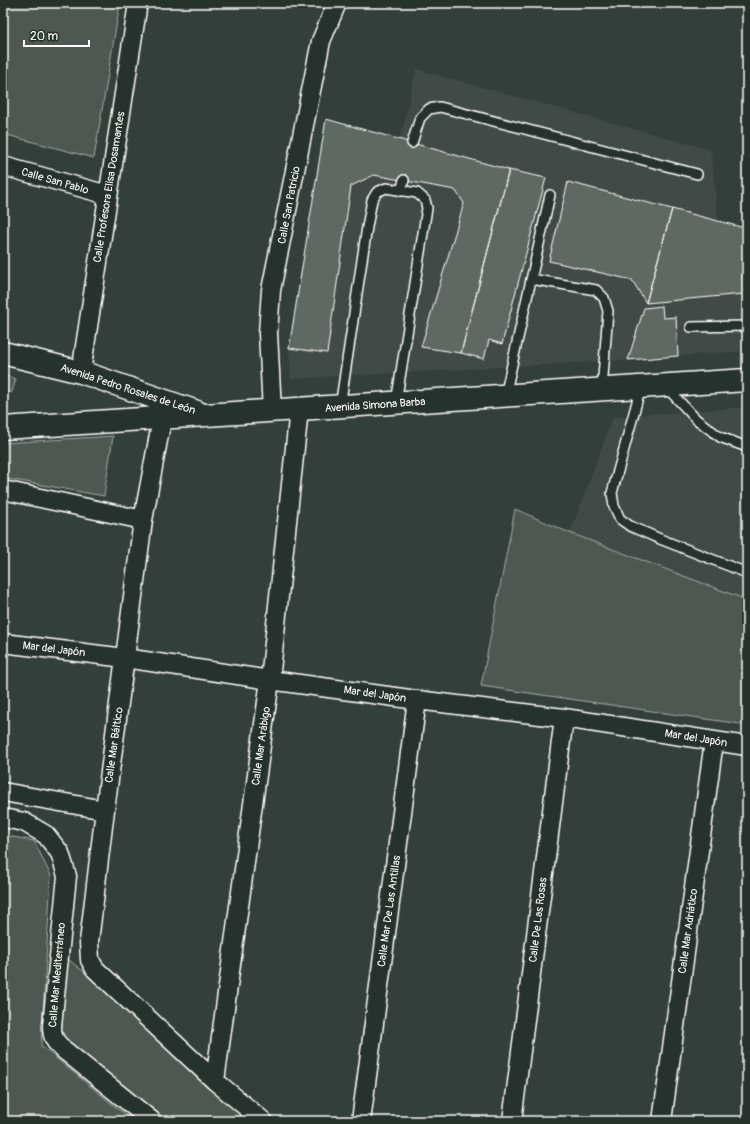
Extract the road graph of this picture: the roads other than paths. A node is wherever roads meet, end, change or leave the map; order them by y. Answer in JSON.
{"nodes":[{"id":1,"x":138,"y":3,"type":"edge"},
{"id":2,"x":337,"y":3,"type":"edge"},
{"id":3,"x":412,"y":143,"type":"dead end"},
{"id":4,"x":3,"y":166,"type":"edge"},
{"id":5,"x":697,"y":174,"type":"dead end"},
{"id":6,"x":404,"y":180,"type":"dead end"},
{"id":7,"x":401,"y":191,"type":"junction"},
{"id":8,"x":550,"y":195,"type":"dead end"},
{"id":9,"x":108,"y":196,"type":"junction"},
{"id":10,"x":531,"y":279,"type":"junction"},
{"id":11,"x":747,"y":326,"type":"edge"},
{"id":12,"x":691,"y":327,"type":"dead end"},
{"id":13,"x":3,"y":353,"type":"edge"},
{"id":14,"x":81,"y":372,"type":"junction"},
{"id":15,"x":747,"y":380,"type":"edge"},
{"id":16,"x":665,"y":385,"type":"junction"},
{"id":17,"x":641,"y":387,"type":"junction"},
{"id":18,"x":602,"y":390,"type":"junction"},
{"id":19,"x":505,"y":396,"type":"junction"},
{"id":20,"x":396,"y":403,"type":"junction"},
{"id":21,"x":340,"y":407,"type":"junction"},
{"id":22,"x":299,"y":410,"type":"junction"},
{"id":23,"x":272,"y":411,"type":"junction"},
{"id":24,"x":205,"y":415,"type":"junction"},
{"id":25,"x":162,"y":418,"type":"junction"},
{"id":26,"x":3,"y":428,"type":"edge"},
{"id":27,"x":747,"y":447,"type":"edge"},
{"id":28,"x":3,"y":490,"type":"edge"},
{"id":29,"x":143,"y":520,"type":"junction"},
{"id":30,"x":747,"y":573,"type":"edge"},
{"id":31,"x":3,"y":643,"type":"edge"},
{"id":32,"x":125,"y":658,"type":"junction"},
{"id":33,"x":270,"y":680,"type":"junction"},
{"id":34,"x":417,"y":700,"type":"junction"},
{"id":35,"x":564,"y":718,"type":"junction"},
{"id":36,"x":714,"y":741,"type":"junction"},
{"id":37,"x":747,"y":746,"type":"edge"},
{"id":38,"x":3,"y":792,"type":"edge"},
{"id":39,"x":105,"y":810,"type":"junction"},
{"id":40,"x":3,"y":818,"type":"edge"},
{"id":41,"x":215,"y":1081,"type":"junction"},
{"id":42,"x":152,"y":1121,"type":"edge"},
{"id":43,"x":263,"y":1121,"type":"edge"},
{"id":44,"x":361,"y":1121,"type":"edge"},
{"id":45,"x":512,"y":1121,"type":"edge"},
{"id":46,"x":662,"y":1121,"type":"edge"}],
"edges":[{"from":1,"to":9,"type":"street","name":"Calle Profesora Elisa Dosamantes"},
{"from":2,"to":23,"type":"street","name":"Calle San Patricio"},
{"from":3,"to":5,"type":"lane"},
{"from":4,"to":9,"type":"street","name":"Calle San Pablo"},
{"from":6,"to":7,"type":"lane"},
{"from":7,"to":20,"type":"lane"},
{"from":7,"to":21,"type":"lane"},
{"from":8,"to":10,"type":"lane"},
{"from":9,"to":14,"type":"street","name":"Calle Profesora Elisa Dosamantes"},
{"from":10,"to":18,"type":"lane"},
{"from":10,"to":19,"type":"lane"},
{"from":11,"to":12,"type":"lane"},
{"from":13,"to":14,"type":"main road","name":"Avenida Pedro Rosales de León"},
{"from":14,"to":24,"type":"main road","name":"Avenida Pedro Rosales de León"},
{"from":15,"to":16,"type":"main road","name":"Avenida Simona Barba"},
{"from":16,"to":17,"type":"main road","name":"Avenida Simona Barba"},
{"from":16,"to":27,"type":"lane"},
{"from":17,"to":18,"type":"main road","name":"Avenida Simona Barba"},
{"from":17,"to":30,"type":"lane"},
{"from":18,"to":19,"type":"main road","name":"Avenida Simona Barba"},
{"from":19,"to":20,"type":"main road","name":"Avenida Simona Barba"},
{"from":20,"to":21,"type":"main road","name":"Avenida Simona Barba"},
{"from":21,"to":22,"type":"main road","name":"Avenida Simona Barba"},
{"from":22,"to":23,"type":"main road","name":"Avenida Simona Barba"},
{"from":22,"to":33,"type":"street","name":"Calle Mar Arábigo"},
{"from":23,"to":24,"type":"main road","name":"Avenida Simona Barba"},
{"from":24,"to":25,"type":"main road","name":"Avenida Simona Barba"},
{"from":25,"to":26,"type":"main road","name":"Avenida Simona Barba"},
{"from":25,"to":29,"type":"street","name":"Calle Mar Báltico"},
{"from":28,"to":29,"type":"street"},
{"from":29,"to":32,"type":"street","name":"Calle Mar Báltico"},
{"from":31,"to":32,"type":"street","name":"Mar del Japón"},
{"from":32,"to":33,"type":"street","name":"Mar del Japón"},
{"from":32,"to":39,"type":"street","name":"Calle Mar Báltico"},
{"from":33,"to":34,"type":"street","name":"Mar del Japón"},
{"from":33,"to":41,"type":"street","name":"Calle Mar Arábigo"},
{"from":34,"to":35,"type":"street","name":"Mar del Japón"},
{"from":34,"to":44,"type":"street","name":"Calle Mar De Las Antillas"},
{"from":35,"to":36,"type":"street","name":"Mar del Japón"},
{"from":35,"to":45,"type":"street","name":"Calle De Las Rosas"},
{"from":36,"to":37,"type":"street","name":"Mar del Japón"},
{"from":36,"to":46,"type":"street","name":"Calle Mar Adriático"},
{"from":38,"to":39,"type":"street"},
{"from":39,"to":41,"type":"street","name":"Calle Mar Báltico"},
{"from":40,"to":42,"type":"street","name":"Calle Mar Mediterráneo"},
{"from":41,"to":43,"type":"street"}]}
